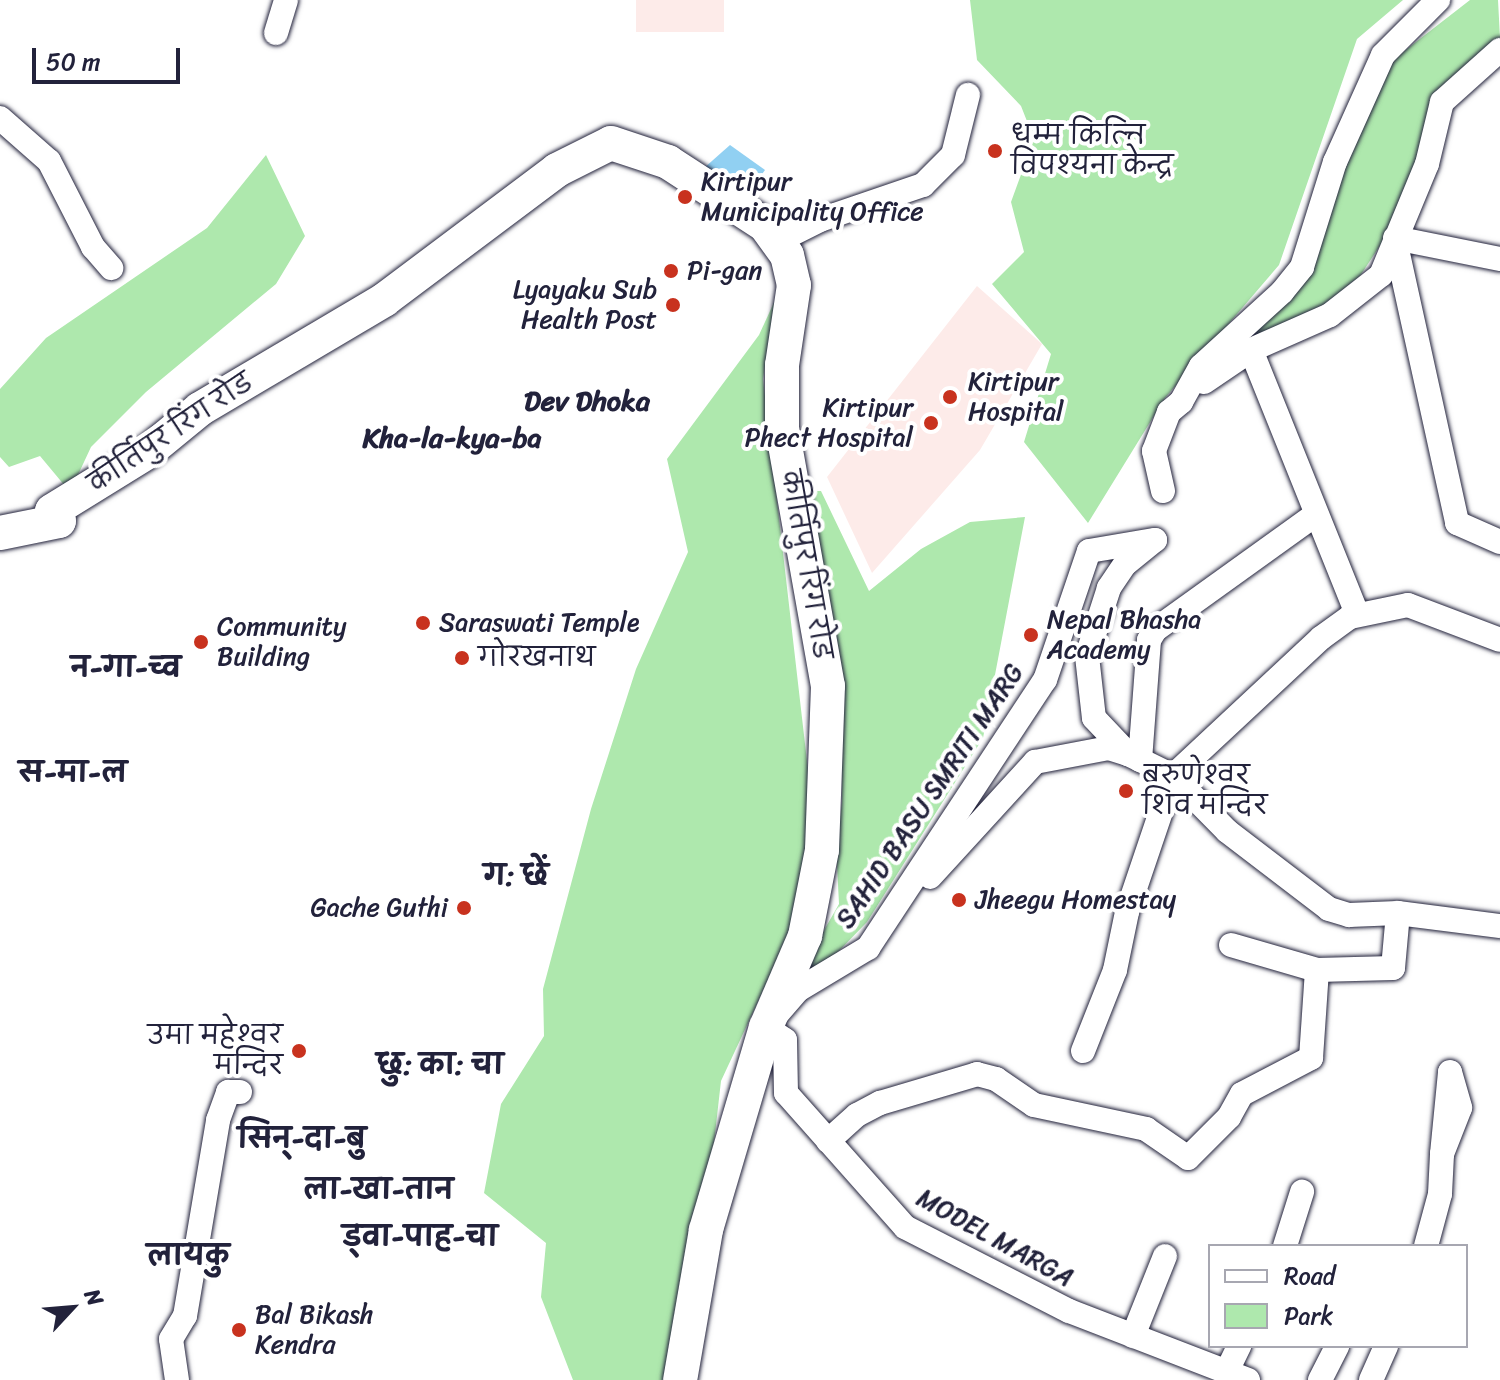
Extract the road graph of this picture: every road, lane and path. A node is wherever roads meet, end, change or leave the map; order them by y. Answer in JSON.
{"nodes":[{"id":1,"x":286,"y":0,"type":"edge"},
{"id":2,"x":1438,"y":0,"type":"edge"},
{"id":3,"x":276,"y":33,"type":"dead end"},
{"id":4,"x":1500,"y":50,"type":"edge"},
{"id":5,"x":968,"y":95,"type":"dead end"},
{"id":6,"x":0,"y":118,"type":"edge"},
{"id":7,"x":1395,"y":238,"type":"junction"},
{"id":8,"x":778,"y":241,"type":"junction"},
{"id":9,"x":1500,"y":259,"type":"edge"},
{"id":10,"x":111,"y":268,"type":"dead end"},
{"id":11,"x":1251,"y":350,"type":"junction"},
{"id":12,"x":1181,"y":402,"type":"junction"},
{"id":13,"x":1163,"y":491,"type":"dead end"},
{"id":14,"x":1315,"y":515,"type":"junction"},
{"id":15,"x":0,"y":533,"type":"edge"},
{"id":16,"x":1500,"y":542,"type":"edge"},
{"id":17,"x":1357,"y":614,"type":"junction"},
{"id":18,"x":1500,"y":640,"type":"edge"},
{"id":19,"x":1134,"y":757,"type":"junction"},
{"id":20,"x":1173,"y":776,"type":"junction"},
{"id":21,"x":1398,"y":913,"type":"junction"},
{"id":22,"x":1500,"y":926,"type":"edge"},
{"id":23,"x":1231,"y":945,"type":"dead end"},
{"id":24,"x":868,"y":948,"type":"junction"},
{"id":25,"x":1317,"y":970,"type":"junction"},
{"id":26,"x":766,"y":1027,"type":"junction"},
{"id":27,"x":1083,"y":1051,"type":"dead end"},
{"id":28,"x":240,"y":1092,"type":"dead end"},
{"id":29,"x":828,"y":1141,"type":"junction"},
{"id":30,"x":1442,"y":1154,"type":"dead end"},
{"id":31,"x":1302,"y":1192,"type":"dead end"},
{"id":32,"x":1286,"y":1244,"type":"edge"},
{"id":33,"x":1427,"y":1244,"type":"edge"},
{"id":34,"x":1165,"y":1256,"type":"dead end"},
{"id":35,"x":1133,"y":1336,"type":"junction"},
{"id":36,"x":1239,"y":1348,"type":"edge"},
{"id":37,"x":1336,"y":1348,"type":"edge"},
{"id":38,"x":1385,"y":1348,"type":"edge"},
{"id":39,"x":1238,"y":1376,"type":"edge"},
{"id":40,"x":177,"y":1380,"type":"edge"},
{"id":41,"x":680,"y":1380,"type":"edge"},
{"id":42,"x":1320,"y":1380,"type":"edge"},
{"id":43,"x":1371,"y":1380,"type":"edge"}],
"edges":[{"from":1,"to":3,"type":"street"},
{"from":2,"to":12,"type":"street"},
{"from":4,"to":7,"type":"street"},
{"from":5,"to":8,"type":"street"},
{"from":6,"to":10,"type":"street"},
{"from":7,"to":9,"type":"street"},
{"from":7,"to":11,"type":"street"},
{"from":7,"to":16,"type":"street"},
{"from":8,"to":15,"type":"street","name":"कीर्तिपुर रिंग रोड"},
{"from":8,"to":26,"type":"street","name":"कीर्तिपुर रिंग रोड"},
{"from":11,"to":12,"type":"street"},
{"from":11,"to":14,"type":"street"},
{"from":12,"to":13,"type":"street"},
{"from":14,"to":17,"type":"street"},
{"from":14,"to":19,"type":"street"},
{"from":17,"to":18,"type":"street"},
{"from":17,"to":20,"type":"street"},
{"from":19,"to":20,"type":"street","name":"SAHID BASU SMRITI MARG"},
{"from":19,"to":24,"type":"street"},
{"from":19,"to":24,"type":"street","name":"SAHID BASU SMRITI MARG"},
{"from":20,"to":21,"type":"street","name":"SAHID BASU SMRITI MARG"},
{"from":20,"to":27,"type":"street"},
{"from":21,"to":22,"type":"street","name":"SAHID BASU SMRITI MARG"},
{"from":21,"to":25,"type":"street"},
{"from":23,"to":25,"type":"street"},
{"from":24,"to":26,"type":"street","name":"SAHID BASU SMRITI MARG"},
{"from":25,"to":29,"type":"street"},
{"from":26,"to":29,"type":"street","name":"MODEL MARGA"},
{"from":26,"to":41,"type":"street","name":"कीर्तिपुर रिंग रोड"},
{"from":28,"to":40,"type":"street"},
{"from":29,"to":35,"type":"street","name":"MODEL MARGA"},
{"from":30,"to":33,"type":"street"},
{"from":31,"to":32,"type":"street"},
{"from":34,"to":35,"type":"street"},
{"from":35,"to":39,"type":"street","name":"MODEL MARGA"},
{"from":36,"to":39,"type":"street"},
{"from":37,"to":42,"type":"street"},
{"from":38,"to":43,"type":"street"}]}
